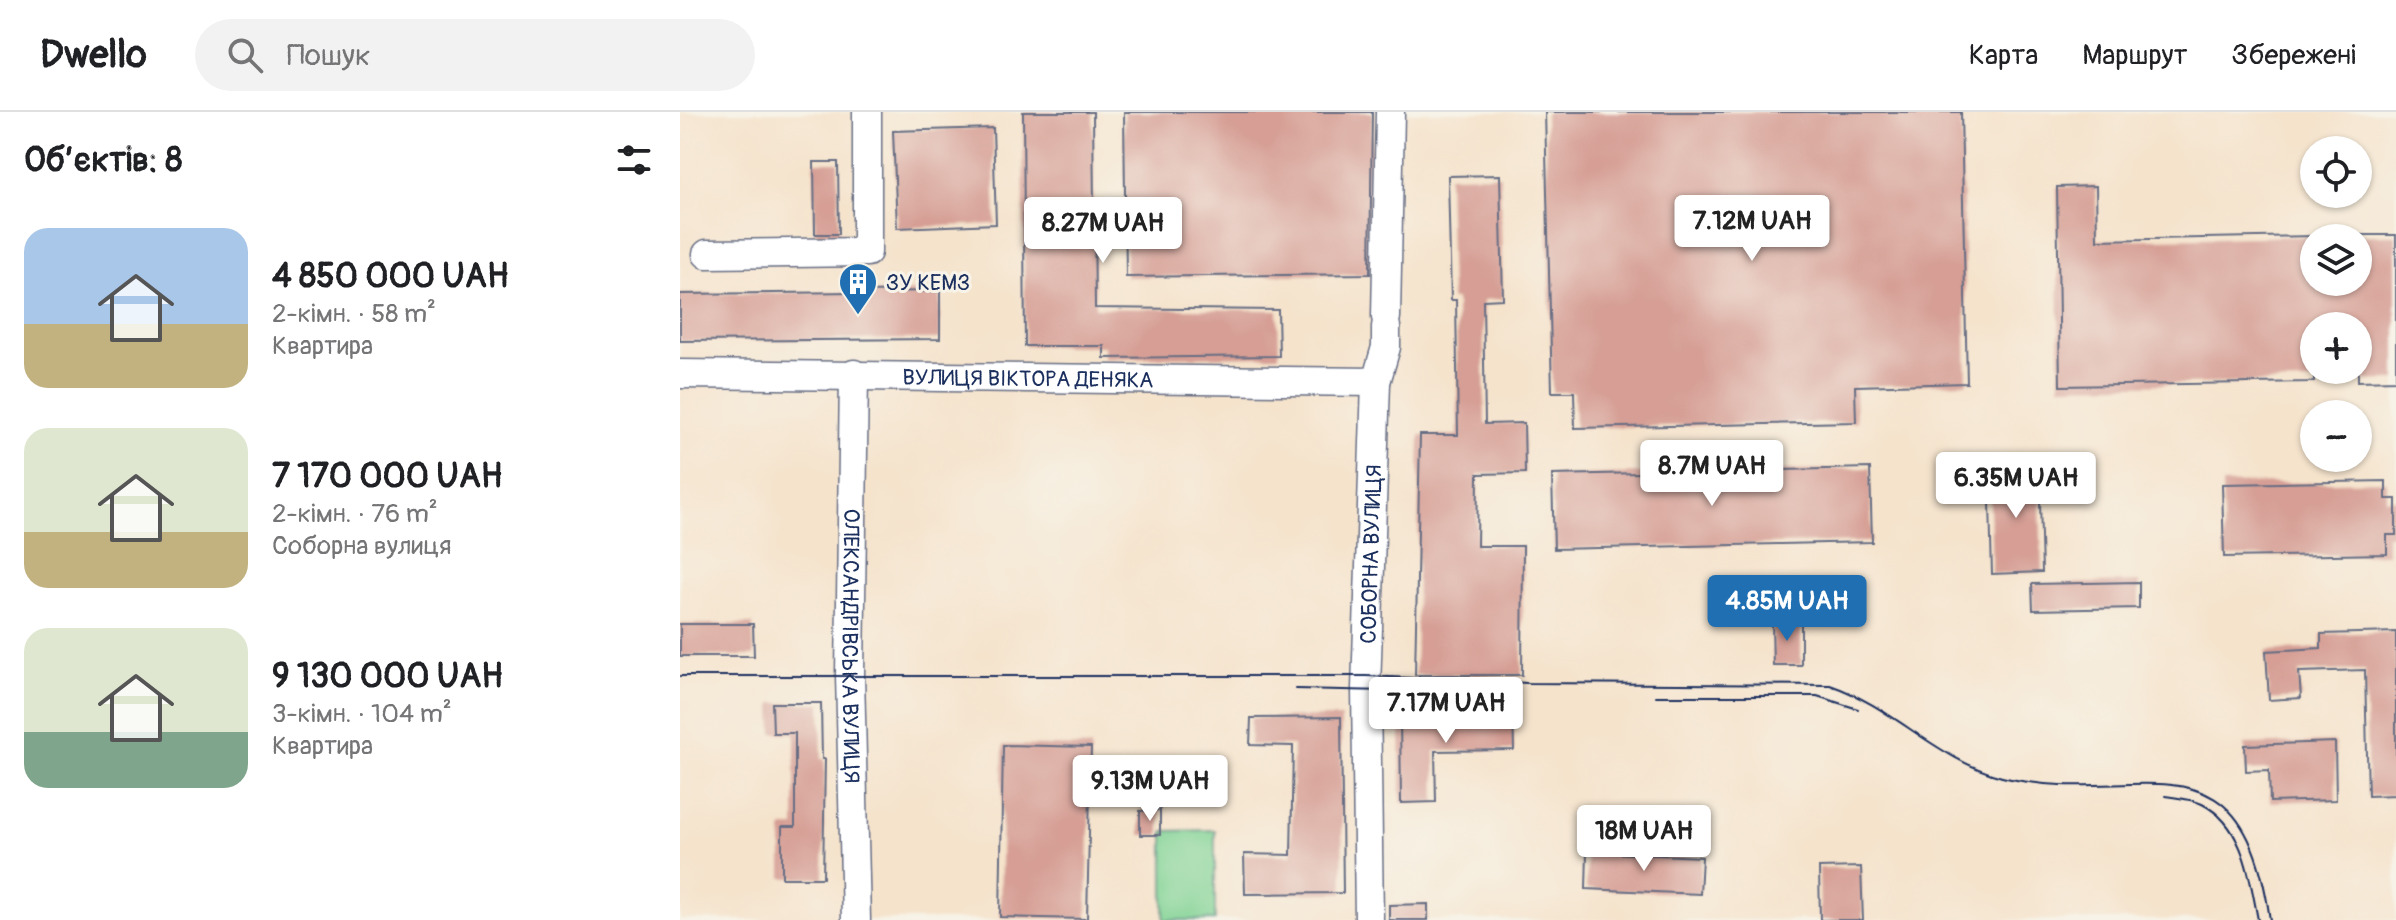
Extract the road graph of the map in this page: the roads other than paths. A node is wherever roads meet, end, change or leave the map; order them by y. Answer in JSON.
{"nodes":[{"id":1,"x":867,"y":112,"type":"edge"},
{"id":2,"x":1390,"y":112,"type":"edge"},
{"id":3,"x":707,"y":254,"type":"dead end"},
{"id":4,"x":680,"y":374,"type":"edge"},
{"id":5,"x":854,"y":374,"type":"junction"},
{"id":6,"x":1376,"y":382,"type":"junction"},
{"id":7,"x":856,"y":920,"type":"edge"},
{"id":8,"x":1369,"y":920,"type":"edge"}],
"edges":[{"from":1,"to":3,"type":"street"},
{"from":2,"to":6,"type":"street","name":"СОБОРНА ВУЛИЦЯ"},
{"from":4,"to":5,"type":"street","name":"ВУЛИЦЯ ВІКТОРА ДЕНЯКА"},
{"from":5,"to":6,"type":"street","name":"ВУЛИЦЯ ВІКТОРА ДЕНЯКА"},
{"from":5,"to":7,"type":"street","name":"ОЛЕКСАНДРІВСЬКА ВУЛИЦЯ"},
{"from":6,"to":8,"type":"street","name":"СОБОРНА ВУЛИЦЯ"}]}
